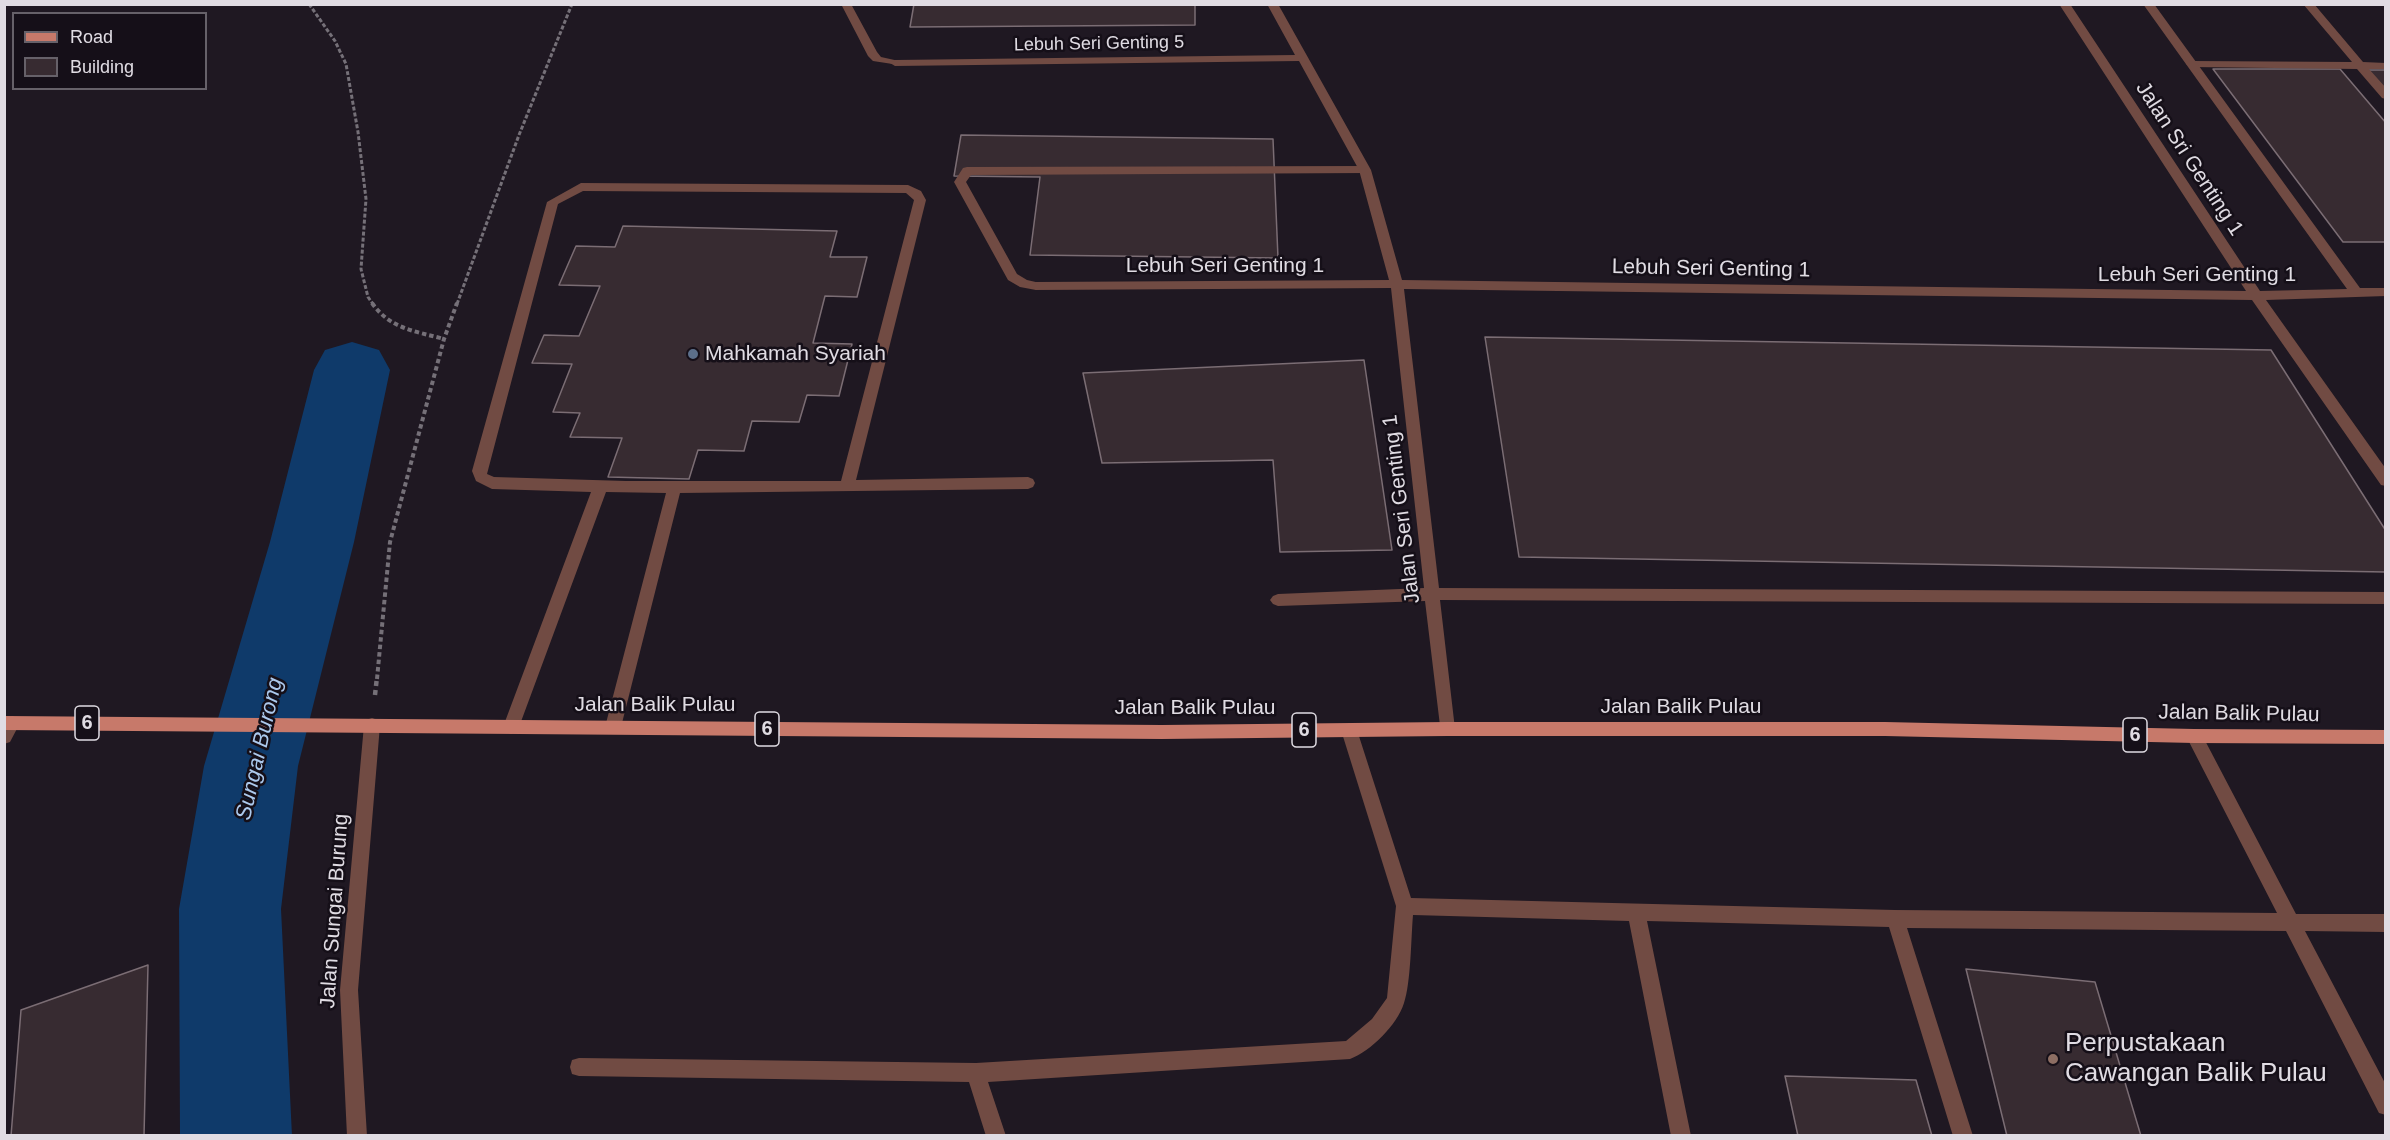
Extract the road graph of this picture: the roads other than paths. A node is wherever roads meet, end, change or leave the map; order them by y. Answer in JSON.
{"nodes":[{"id":1,"x":846,"y":4,"type":"edge"},
{"id":2,"x":1272,"y":4,"type":"edge"},
{"id":3,"x":2064,"y":4,"type":"edge"},
{"id":4,"x":2148,"y":4,"type":"edge"},
{"id":5,"x":2308,"y":4,"type":"edge"},
{"id":6,"x":1302,"y":58,"type":"junction"},
{"id":7,"x":2191,"y":64,"type":"junction"},
{"id":8,"x":2360,"y":66,"type":"junction"},
{"id":9,"x":2385,"y":66,"type":"edge"},
{"id":10,"x":2385,"y":96,"type":"edge"},
{"id":11,"x":1365,"y":170,"type":"junction"},
{"id":12,"x":1397,"y":284,"type":"junction"},
{"id":13,"x":2356,"y":292,"type":"junction"},
{"id":14,"x":2385,"y":292,"type":"edge"},
{"id":15,"x":2256,"y":296,"type":"junction"},
{"id":16,"x":2385,"y":481,"type":"edge"},
{"id":17,"x":1028,"y":483,"type":"dead end"},
{"id":18,"x":847,"y":486,"type":"junction"},
{"id":19,"x":600,"y":488,"type":"junction"},
{"id":20,"x":674,"y":488,"type":"junction"},
{"id":21,"x":1433,"y":594,"type":"junction"},
{"id":22,"x":2385,"y":598,"type":"edge"},
{"id":23,"x":1278,"y":600,"type":"dead end"},
{"id":24,"x":372,"y":725,"type":"junction"},
{"id":25,"x":511,"y":727,"type":"junction"},
{"id":26,"x":613,"y":727,"type":"junction"},
{"id":27,"x":7,"y":728,"type":"edge"},
{"id":28,"x":1446,"y":729,"type":"junction"},
{"id":29,"x":1349,"y":730,"type":"junction"},
{"id":30,"x":2194,"y":736,"type":"junction"},
{"id":31,"x":2385,"y":737,"type":"edge"},
{"id":32,"x":1405,"y":906,"type":"junction"},
{"id":33,"x":1636,"y":911,"type":"junction"},
{"id":34,"x":1896,"y":919,"type":"junction"},
{"id":35,"x":2290,"y":923,"type":"junction"},
{"id":36,"x":2385,"y":923,"type":"edge"},
{"id":37,"x":579,"y":1067,"type":"dead end"},
{"id":38,"x":976,"y":1073,"type":"junction"},
{"id":39,"x":2385,"y":1106,"type":"edge"},
{"id":40,"x":357,"y":1136,"type":"edge"},
{"id":41,"x":996,"y":1136,"type":"edge"},
{"id":42,"x":1681,"y":1136,"type":"edge"},
{"id":43,"x":1963,"y":1136,"type":"edge"}],
"edges":[{"from":1,"to":6,"type":"street","name":"Lebuh Seri Genting 5"},
{"from":2,"to":6,"type":"street","name":"Jalan Seri Genting 1"},
{"from":3,"to":15,"type":"street","name":"Jalan Sri Genting 1"},
{"from":4,"to":7,"type":"street"},
{"from":5,"to":8,"type":"street"},
{"from":6,"to":11,"type":"street","name":"Jalan Seri Genting 1"},
{"from":7,"to":8,"type":"street"},
{"from":7,"to":13,"type":"street"},
{"from":8,"to":9,"type":"street"},
{"from":8,"to":10,"type":"street"},
{"from":11,"to":12,"type":"street","name":"Jalan Seri Genting 1"},
{"from":11,"to":12,"type":"street","name":"Lebuh Seri Genting 1"},
{"from":12,"to":15,"type":"street","name":"Lebuh Seri Genting 1"},
{"from":12,"to":21,"type":"street","name":"Jalan Seri Genting 1"},
{"from":13,"to":14,"type":"street","name":"Lebuh Seri Genting 1"},
{"from":13,"to":15,"type":"street","name":"Lebuh Seri Genting 1"},
{"from":15,"to":16,"type":"street","name":"Jalan Sri Genting 1"},
{"from":17,"to":18,"type":"street"},
{"from":18,"to":19,"type":"street"},
{"from":18,"to":20,"type":"street"},
{"from":19,"to":20,"type":"street"},
{"from":19,"to":25,"type":"street"},
{"from":20,"to":26,"type":"street"},
{"from":21,"to":22,"type":"street"},
{"from":21,"to":23,"type":"street"},
{"from":21,"to":28,"type":"street","name":"Jalan Seri Genting 1"},
{"from":24,"to":25,"type":"main road","name":"Jalan Balik Pulau","number":"6"},
{"from":24,"to":27,"type":"main road","name":"Jalan Balik Pulau","number":"6"},
{"from":24,"to":40,"type":"street","name":"Jalan Sungai Burung"},
{"from":25,"to":26,"type":"main road","name":"Jalan Balik Pulau","number":"6"},
{"from":26,"to":29,"type":"main road","name":"Jalan Balik Pulau","number":"6"},
{"from":28,"to":29,"type":"main road","name":"Jalan Balik Pulau","number":"6"},
{"from":28,"to":30,"type":"main road","name":"Jalan Balik Pulau","number":"6"},
{"from":29,"to":32,"type":"street"},
{"from":30,"to":31,"type":"main road","name":"Jalan Balik Pulau","number":"6"},
{"from":30,"to":35,"type":"street"},
{"from":32,"to":33,"type":"street"},
{"from":32,"to":38,"type":"street"},
{"from":33,"to":34,"type":"street"},
{"from":33,"to":42,"type":"street"},
{"from":34,"to":35,"type":"street"},
{"from":34,"to":43,"type":"street"},
{"from":35,"to":36,"type":"street"},
{"from":35,"to":39,"type":"street"},
{"from":37,"to":38,"type":"street"},
{"from":38,"to":41,"type":"street"}]}
